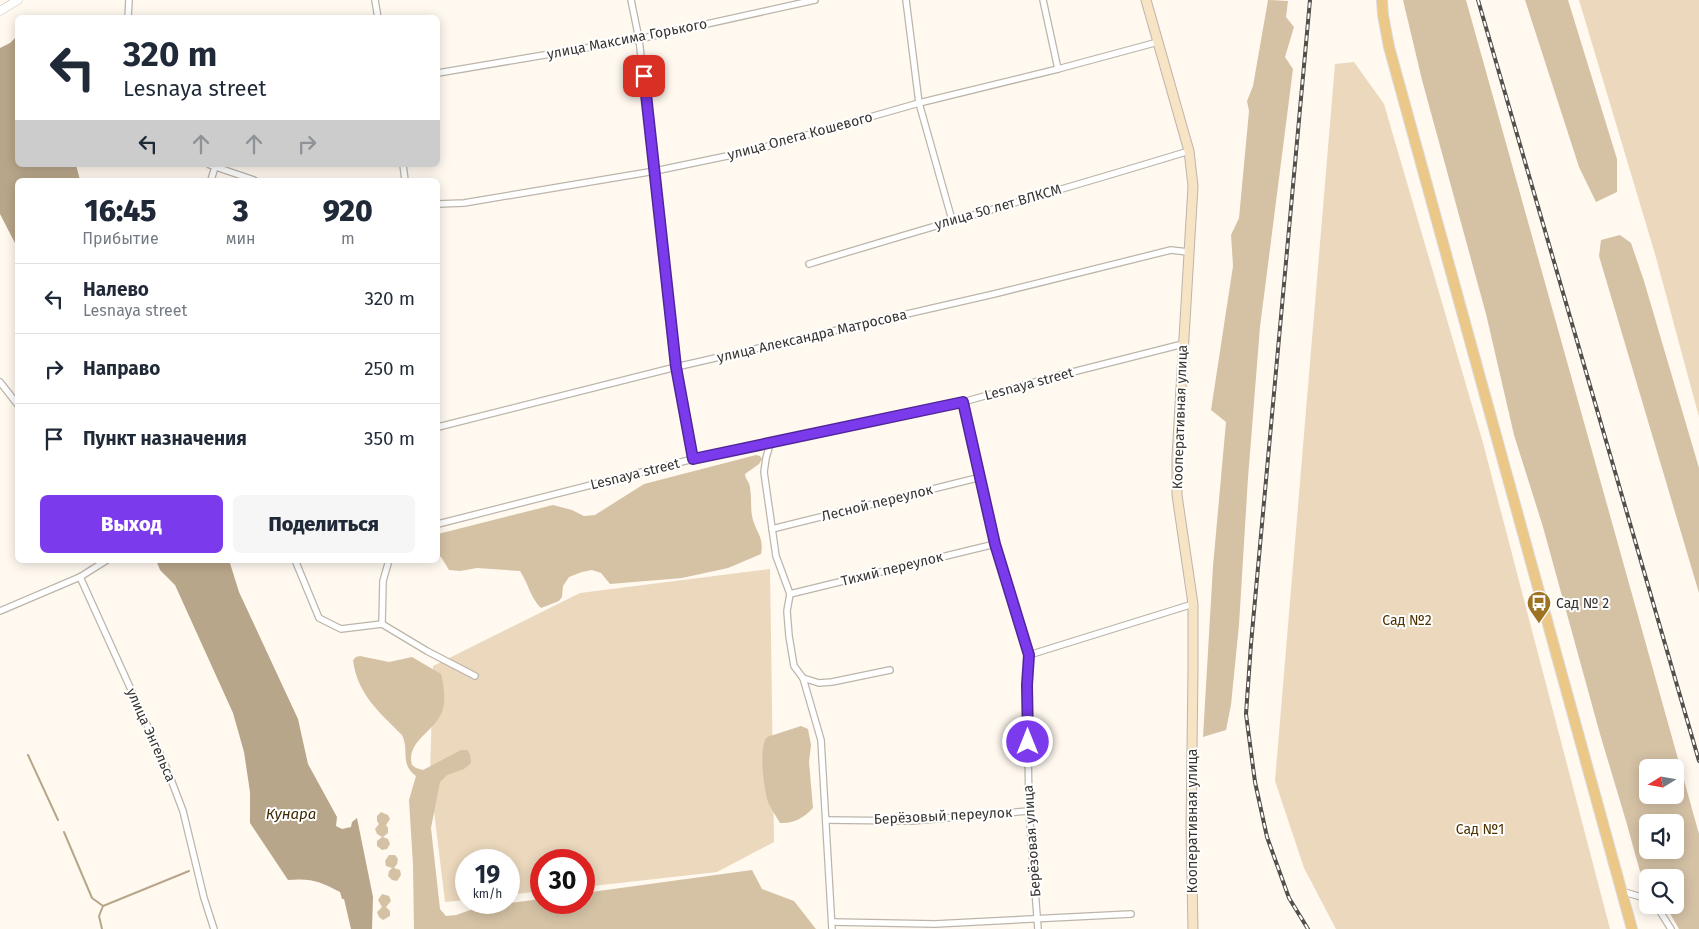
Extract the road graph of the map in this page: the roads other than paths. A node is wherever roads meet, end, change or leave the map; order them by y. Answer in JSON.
{"nodes":[{"id":1,"x":18,"y":0,"type":"edge"},
{"id":2,"x":129,"y":0,"type":"edge"},
{"id":3,"x":375,"y":0,"type":"edge"},
{"id":4,"x":632,"y":0,"type":"edge"},
{"id":5,"x":815,"y":0,"type":"edge"},
{"id":6,"x":906,"y":0,"type":"edge"},
{"id":7,"x":1043,"y":0,"type":"edge"},
{"id":8,"x":1146,"y":0,"type":"edge"},
{"id":9,"x":1382,"y":0,"type":"edge"},
{"id":10,"x":0,"y":11,"type":"edge"},
{"id":11,"x":128,"y":15,"type":"edge"},
{"id":12,"x":378,"y":15,"type":"edge"},
{"id":13,"x":639,"y":38,"type":"junction"},
{"id":14,"x":1158,"y":42,"type":"junction"},
{"id":15,"x":1058,"y":69,"type":"junction"},
{"id":16,"x":440,"y":73,"type":"edge"},
{"id":17,"x":919,"y":104,"type":"junction"},
{"id":18,"x":1189,"y":151,"type":"junction"},
{"id":19,"x":215,"y":167,"type":"edge"},
{"id":20,"x":655,"y":171,"type":"junction"},
{"id":21,"x":248,"y":178,"type":"edge"},
{"id":22,"x":440,"y":204,"type":"edge"},
{"id":23,"x":952,"y":220,"type":"junction"},
{"id":24,"x":1188,"y":252,"type":"junction"},
{"id":25,"x":809,"y":264,"type":"dead end"},
{"id":26,"x":1183,"y":344,"type":"junction"},
{"id":27,"x":676,"y":367,"type":"junction"},
{"id":28,"x":0,"y":382,"type":"edge"},
{"id":29,"x":15,"y":401,"type":"edge"},
{"id":30,"x":963,"y":402,"type":"junction"},
{"id":31,"x":440,"y":426,"type":"edge"},
{"id":32,"x":771,"y":441,"type":"junction"},
{"id":33,"x":693,"y":459,"type":"junction"},
{"id":34,"x":981,"y":477,"type":"junction"},
{"id":35,"x":440,"y":523,"type":"edge"},
{"id":36,"x":772,"y":529,"type":"junction"},
{"id":37,"x":995,"y":544,"type":"junction"},
{"id":38,"x":102,"y":563,"type":"edge"},
{"id":39,"x":296,"y":563,"type":"edge"},
{"id":40,"x":387,"y":563,"type":"edge"},
{"id":41,"x":80,"y":577,"type":"junction"},
{"id":42,"x":790,"y":594,"type":"junction"},
{"id":43,"x":1192,"y":604,"type":"junction"},
{"id":44,"x":0,"y":611,"type":"edge"},
{"id":45,"x":382,"y":624,"type":"junction"},
{"id":46,"x":1029,"y":655,"type":"junction"},
{"id":47,"x":890,"y":670,"type":"dead end"},
{"id":48,"x":475,"y":676,"type":"dead end"},
{"id":49,"x":803,"y":678,"type":"junction"},
{"id":50,"x":1029,"y":811,"type":"junction"},
{"id":51,"x":826,"y":820,"type":"junction"},
{"id":52,"x":1621,"y":891,"type":"junction"},
{"id":53,"x":1639,"y":896,"type":"edge"},
{"id":54,"x":1131,"y":914,"type":"dead end"},
{"id":55,"x":1661,"y":914,"type":"edge"},
{"id":56,"x":1038,"y":920,"type":"junction"},
{"id":57,"x":832,"y":922,"type":"junction"},
{"id":58,"x":936,"y":926,"type":"edge"},
{"id":59,"x":214,"y":929,"type":"edge"},
{"id":60,"x":832,"y":929,"type":"edge"},
{"id":61,"x":1038,"y":929,"type":"edge"},
{"id":62,"x":1193,"y":929,"type":"edge"},
{"id":63,"x":1632,"y":929,"type":"edge"},
{"id":64,"x":1670,"y":929,"type":"edge"}],
"edges":[{"from":1,"to":10,"type":"street"},
{"from":2,"to":11,"type":"street"},
{"from":3,"to":12,"type":"street"},
{"from":4,"to":13,"type":"street"},
{"from":5,"to":13,"type":"street","name":"улица Максима Горького"},
{"from":6,"to":17,"type":"street"},
{"from":7,"to":15,"type":"street"},
{"from":8,"to":14,"type":"main road","name":"Кооперативная улица"},
{"from":9,"to":52,"type":"main road"},
{"from":13,"to":16,"type":"street","name":"улица Максима Горького"},
{"from":13,"to":20,"type":"street"},
{"from":14,"to":15,"type":"street","name":"улица Олега Кошевого"},
{"from":14,"to":18,"type":"main road","name":"Кооперативная улица"},
{"from":15,"to":17,"type":"street","name":"улица Олега Кошевого"},
{"from":17,"to":20,"type":"street","name":"улица Олега Кошевого"},
{"from":17,"to":23,"type":"street"},
{"from":18,"to":23,"type":"street","name":"улица 50 лет ВЛКСМ"},
{"from":18,"to":24,"type":"main road","name":"Кооперативная улица"},
{"from":19,"to":21,"type":"street"},
{"from":20,"to":22,"type":"street","name":"улица Олега Кошевого"},
{"from":20,"to":27,"type":"street"},
{"from":23,"to":25,"type":"street","name":"улица 50 лет ВЛКСМ"},
{"from":24,"to":26,"type":"main road","name":"Кооперативная улица"},
{"from":24,"to":27,"type":"street","name":"улица Александра Матросова"},
{"from":26,"to":30,"type":"street","name":"Lesnaya street"},
{"from":26,"to":43,"type":"main road","name":"Кооперативная улица"},
{"from":27,"to":31,"type":"street","name":"улица Александра Матросова"},
{"from":27,"to":33,"type":"street"},
{"from":28,"to":29,"type":"street"},
{"from":30,"to":32,"type":"street","name":"Lesnaya street"},
{"from":30,"to":34,"type":"street","name":"Берёзовая улица"},
{"from":32,"to":33,"type":"street","name":"Lesnaya street"},
{"from":32,"to":36,"type":"street"},
{"from":33,"to":35,"type":"street","name":"Lesnaya street"},
{"from":34,"to":36,"type":"street","name":"Лесной переулок"},
{"from":34,"to":37,"type":"street","name":"Берёзовая улица"},
{"from":36,"to":42,"type":"street"},
{"from":37,"to":42,"type":"street","name":"Тихий переулок"},
{"from":37,"to":46,"type":"street","name":"Берёзовая улица"},
{"from":38,"to":41,"type":"street"},
{"from":39,"to":45,"type":"street"},
{"from":40,"to":45,"type":"street"},
{"from":41,"to":44,"type":"street"},
{"from":41,"to":59,"type":"street","name":"улица Энгельса"},
{"from":42,"to":49,"type":"street"},
{"from":43,"to":46,"type":"street"},
{"from":43,"to":62,"type":"main road","name":"Кооперативная улица"},
{"from":45,"to":48,"type":"street"},
{"from":46,"to":50,"type":"street","name":"Берёзовая улица"},
{"from":47,"to":49,"type":"street"},
{"from":49,"to":51,"type":"street"},
{"from":50,"to":51,"type":"street","name":"Берёзовый переулок"},
{"from":50,"to":56,"type":"street","name":"Берёзовая улица"},
{"from":51,"to":57,"type":"street"},
{"from":52,"to":53,"type":"street"},
{"from":52,"to":63,"type":"main road"},
{"from":54,"to":56,"type":"street"},
{"from":55,"to":64,"type":"street"},
{"from":56,"to":58,"type":"street"},
{"from":56,"to":61,"type":"street","name":"Берёзовая улица"},
{"from":57,"to":58,"type":"street"},
{"from":57,"to":60,"type":"street"}]}
